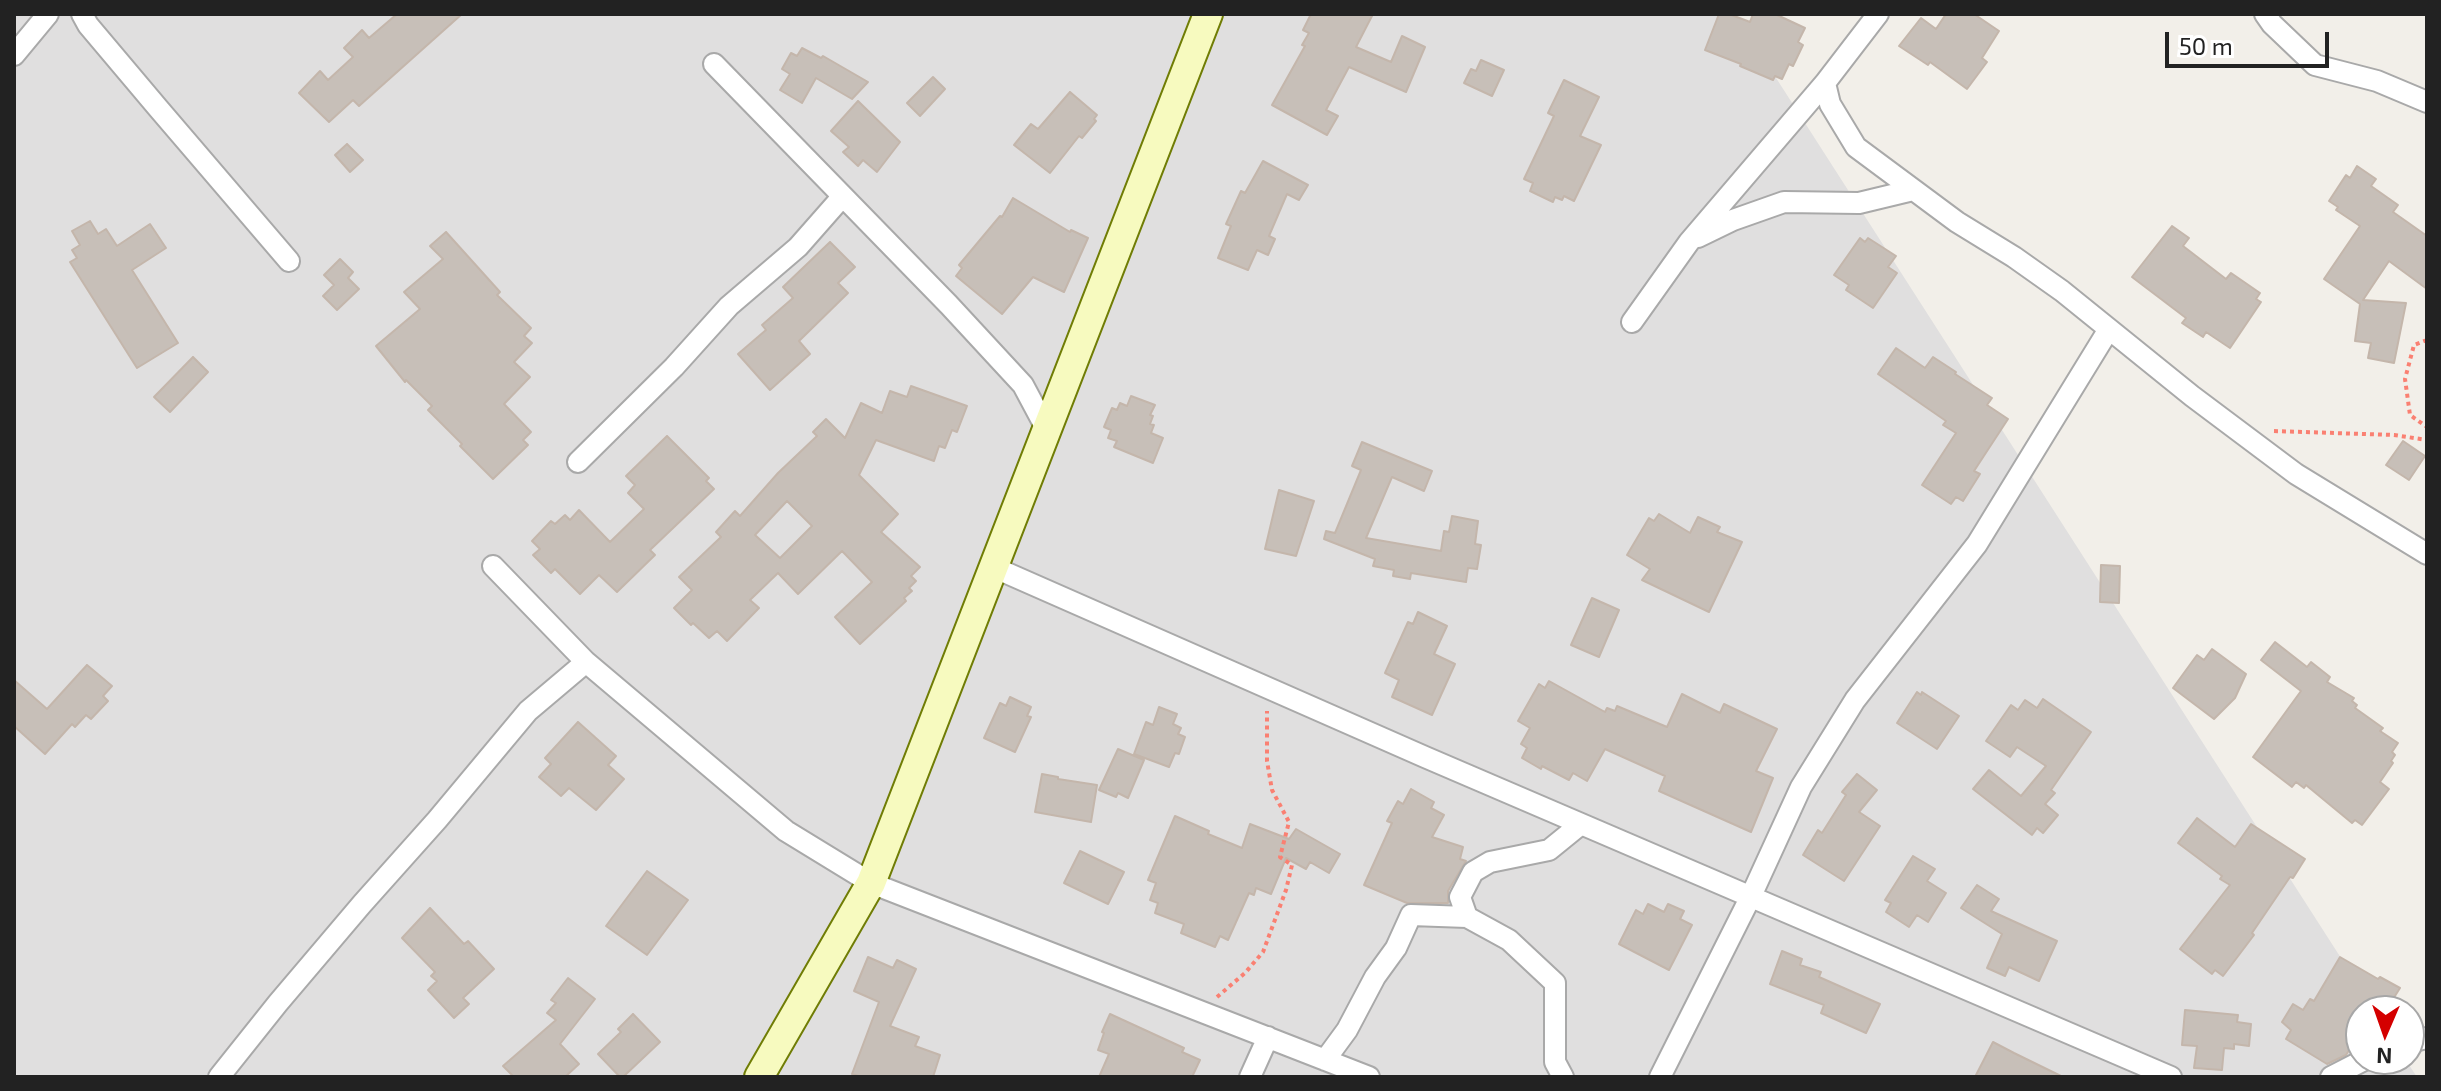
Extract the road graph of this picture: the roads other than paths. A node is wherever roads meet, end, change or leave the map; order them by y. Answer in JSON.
{"nodes":[{"id":1,"x":48,"y":14,"type":"edge"},
{"id":2,"x":82,"y":14,"type":"edge"},
{"id":3,"x":1208,"y":14,"type":"edge"},
{"id":4,"x":1878,"y":14,"type":"edge"},
{"id":5,"x":2265,"y":14,"type":"edge"},
{"id":6,"x":14,"y":55,"type":"edge"},
{"id":7,"x":714,"y":64,"type":"dead end"},
{"id":8,"x":1825,"y":83,"type":"junction"},
{"id":9,"x":2427,"y":102,"type":"edge"},
{"id":10,"x":1913,"y":190,"type":"junction"},
{"id":11,"x":842,"y":197,"type":"junction"},
{"id":12,"x":1689,"y":242,"type":"junction"},
{"id":13,"x":289,"y":261,"type":"dead end"},
{"id":14,"x":1632,"y":322,"type":"dead end"},
{"id":15,"x":2109,"y":329,"type":"junction"},
{"id":16,"x":1047,"y":430,"type":"junction"},
{"id":17,"x":578,"y":462,"type":"dead end"},
{"id":18,"x":2427,"y":554,"type":"edge"},
{"id":19,"x":493,"y":566,"type":"dead end"},
{"id":20,"x":993,"y":567,"type":"junction"},
{"id":21,"x":586,"y":662,"type":"junction"},
{"id":22,"x":1581,"y":824,"type":"junction"},
{"id":23,"x":871,"y":883,"type":"junction"},
{"id":24,"x":1751,"y":896,"type":"junction"},
{"id":25,"x":1467,"y":917,"type":"junction"},
{"id":26,"x":1268,"y":1037,"type":"junction"},
{"id":27,"x":1325,"y":1060,"type":"junction"},
{"id":28,"x":219,"y":1077,"type":"edge"},
{"id":29,"x":759,"y":1077,"type":"edge"},
{"id":30,"x":1250,"y":1077,"type":"edge"},
{"id":31,"x":1369,"y":1077,"type":"edge"},
{"id":32,"x":1563,"y":1077,"type":"edge"},
{"id":33,"x":1660,"y":1077,"type":"edge"},
{"id":34,"x":2171,"y":1077,"type":"edge"}],
"edges":[{"from":1,"to":6,"type":"street"},
{"from":2,"to":13,"type":"street"},
{"from":3,"to":16,"type":"street"},
{"from":4,"to":8,"type":"street"},
{"from":5,"to":9,"type":"street"},
{"from":7,"to":11,"type":"street"},
{"from":8,"to":10,"type":"street"},
{"from":8,"to":12,"type":"street"},
{"from":10,"to":12,"type":"street"},
{"from":10,"to":15,"type":"street"},
{"from":11,"to":16,"type":"street"},
{"from":11,"to":17,"type":"street"},
{"from":12,"to":14,"type":"street"},
{"from":15,"to":18,"type":"street"},
{"from":15,"to":24,"type":"street"},
{"from":16,"to":20,"type":"street"},
{"from":19,"to":21,"type":"street"},
{"from":20,"to":22,"type":"street"},
{"from":20,"to":23,"type":"street"},
{"from":21,"to":23,"type":"street"},
{"from":21,"to":28,"type":"street"},
{"from":22,"to":24,"type":"street"},
{"from":22,"to":25,"type":"street"},
{"from":23,"to":26,"type":"street"},
{"from":23,"to":29,"type":"street"},
{"from":24,"to":33,"type":"street"},
{"from":24,"to":34,"type":"street"},
{"from":25,"to":27,"type":"street"},
{"from":25,"to":32,"type":"street"},
{"from":26,"to":27,"type":"street"},
{"from":26,"to":30,"type":"street"},
{"from":27,"to":31,"type":"street"}]}
